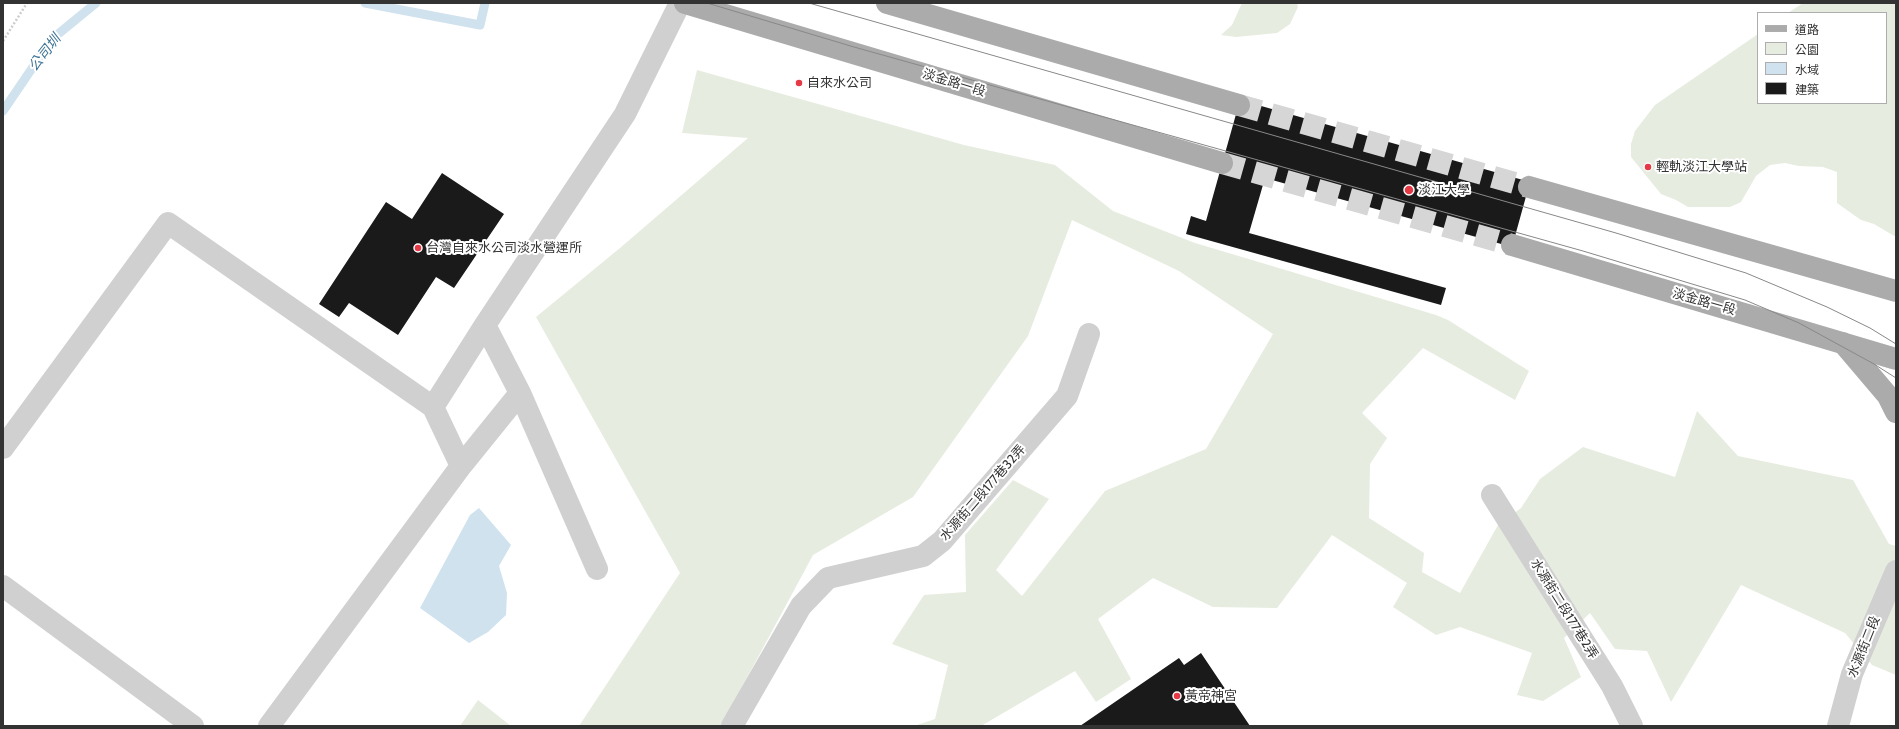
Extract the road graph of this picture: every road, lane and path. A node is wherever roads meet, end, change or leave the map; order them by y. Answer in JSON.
{"nodes":[{"id":1,"x":27,"y":3,"type":"edge"},
{"id":2,"x":680,"y":3,"type":"edge"},
{"id":3,"x":685,"y":3,"type":"edge"},
{"id":4,"x":887,"y":3,"type":"edge"},
{"id":5,"x":3,"y":41,"type":"edge"},
{"id":6,"x":1239,"y":105,"type":"tunnel mouth"},
{"id":7,"x":1222,"y":163,"type":"tunnel mouth"},
{"id":8,"x":1529,"y":187,"type":"tunnel mouth"},
{"id":9,"x":1512,"y":245,"type":"tunnel mouth"},
{"id":10,"x":1895,"y":291,"type":"edge"},
{"id":11,"x":485,"y":325,"type":"junction"},
{"id":12,"x":1089,"y":334,"type":"dead end"},
{"id":13,"x":1843,"y":343,"type":"junction"},
{"id":14,"x":1896,"y":358,"type":"edge"},
{"id":15,"x":520,"y":393,"type":"junction"},
{"id":16,"x":433,"y":408,"type":"junction"},
{"id":17,"x":1896,"y":412,"type":"edge"},
{"id":18,"x":3,"y":448,"type":"edge"},
{"id":19,"x":461,"y":466,"type":"junction"},
{"id":20,"x":1492,"y":494,"type":"dead end"},
{"id":21,"x":597,"y":569,"type":"dead end"},
{"id":22,"x":1896,"y":570,"type":"edge"},
{"id":23,"x":3,"y":586,"type":"edge"},
{"id":24,"x":193,"y":726,"type":"edge"},
{"id":25,"x":269,"y":726,"type":"edge"},
{"id":26,"x":732,"y":726,"type":"edge"},
{"id":27,"x":1632,"y":726,"type":"edge"},
{"id":28,"x":1838,"y":726,"type":"edge"}],
"edges":[{"from":1,"to":5,"type":"path"},
{"from":2,"to":11,"type":"street"},
{"from":3,"to":7,"type":"main road","name":"淡金路一段"},
{"from":4,"to":6,"type":"main road"},
{"from":8,"to":10,"type":"main road"},
{"from":9,"to":13,"type":"main road","name":"淡金路一段"},
{"from":11,"to":15,"type":"street"},
{"from":11,"to":16,"type":"street"},
{"from":12,"to":26,"type":"street","name":"水源街二段177巷32弄"},
{"from":13,"to":14,"type":"main road","name":"淡金路一段"},
{"from":13,"to":17,"type":"main road"},
{"from":15,"to":19,"type":"street"},
{"from":15,"to":21,"type":"street"},
{"from":16,"to":18,"type":"street"},
{"from":16,"to":19,"type":"street"},
{"from":19,"to":25,"type":"street"},
{"from":20,"to":27,"type":"street","name":"水源街二段177巷2弄"},
{"from":22,"to":28,"type":"street","name":"水源街二段"},
{"from":23,"to":24,"type":"street"}]}
